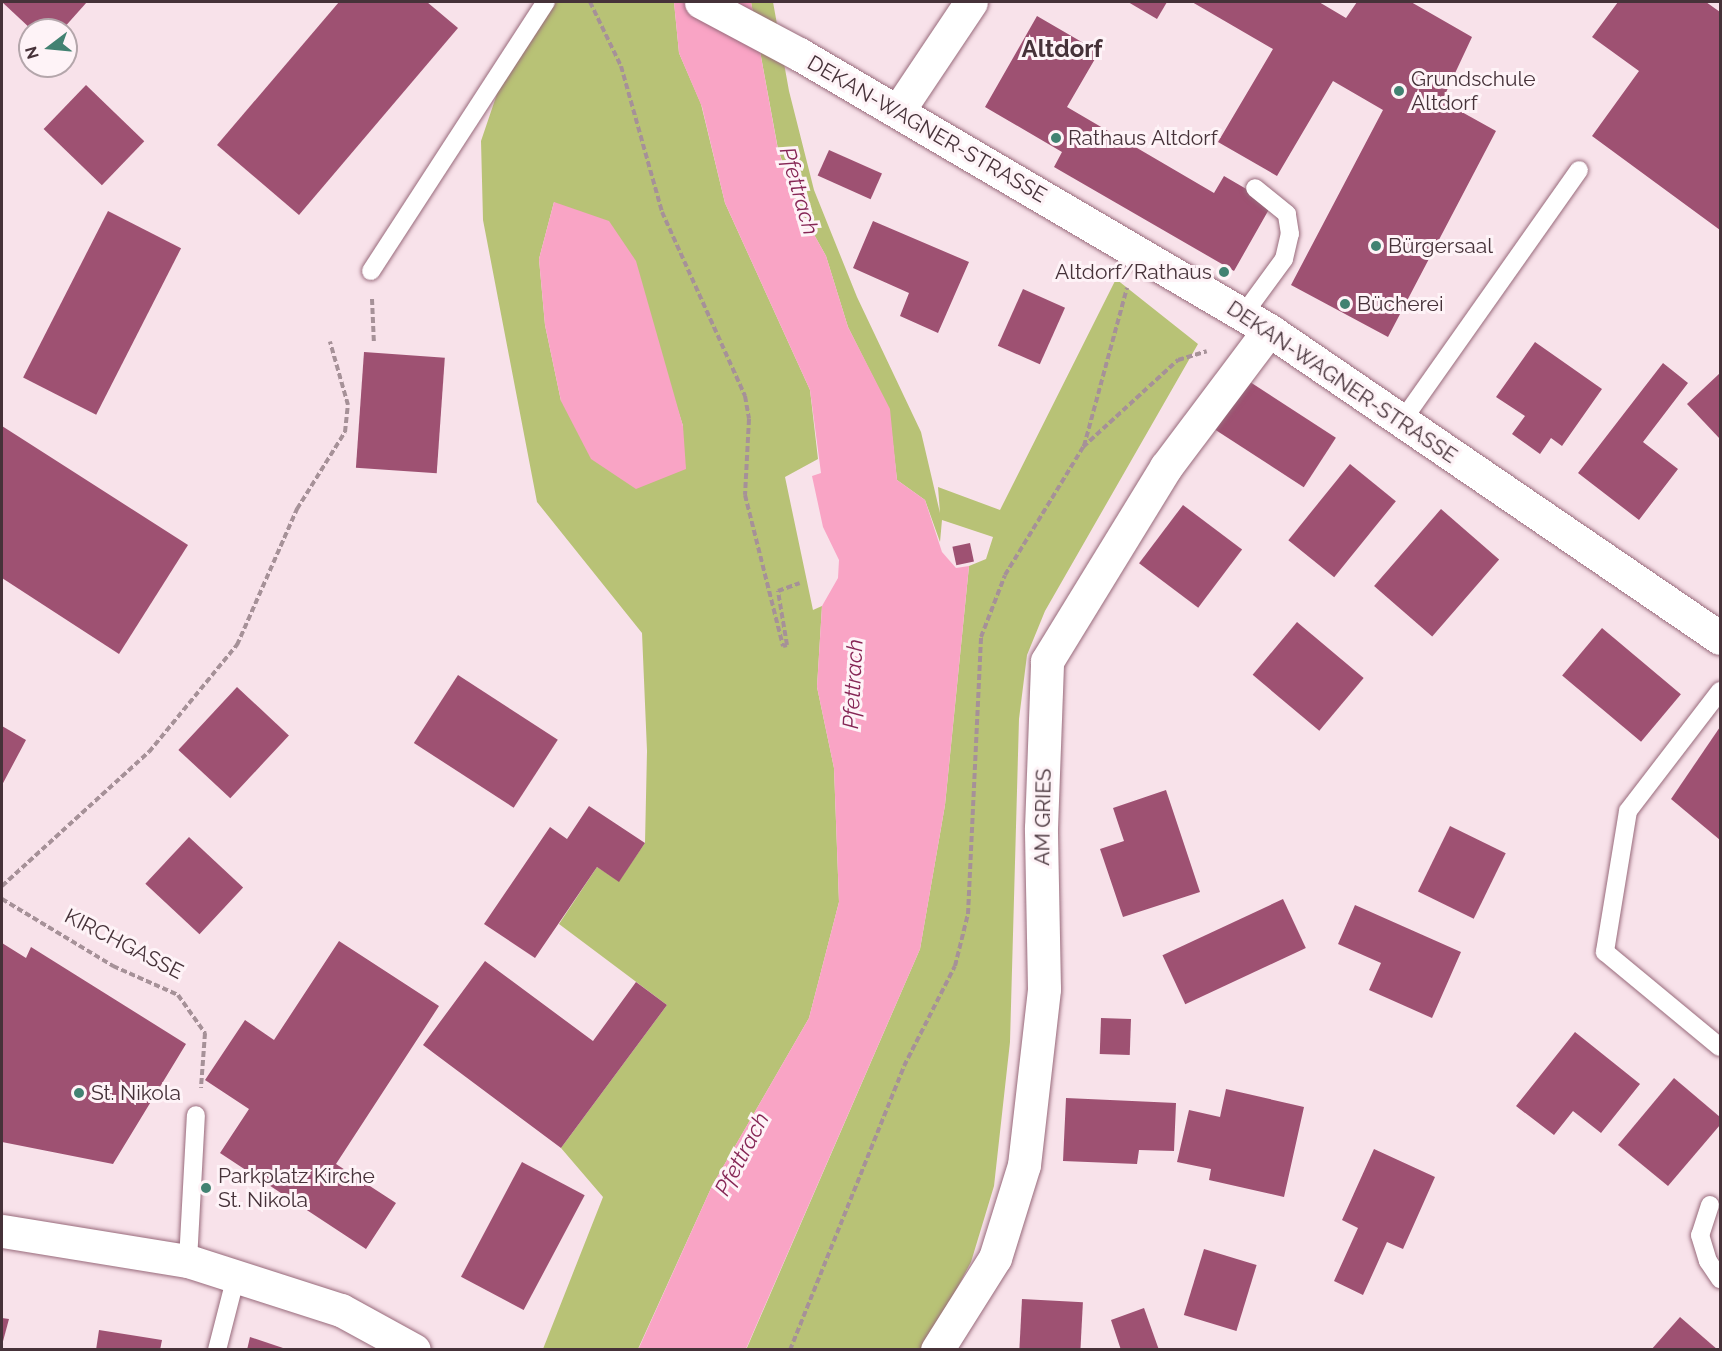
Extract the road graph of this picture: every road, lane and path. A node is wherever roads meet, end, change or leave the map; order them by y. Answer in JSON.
{"nodes":[{"id":1,"x":546,"y":2,"type":"edge"},
{"id":2,"x":590,"y":2,"type":"edge"},
{"id":3,"x":701,"y":2,"type":"edge"},
{"id":4,"x":971,"y":2,"type":"edge"},
{"id":5,"x":898,"y":111,"type":"junction"},
{"id":6,"x":1579,"y":170,"type":"dead end"},
{"id":7,"x":1255,"y":188,"type":"dead end"},
{"id":8,"x":1137,"y":252,"type":"junction"},
{"id":9,"x":371,"y":271,"type":"joint"},
{"id":10,"x":1256,"y":323,"type":"junction"},
{"id":11,"x":330,"y":342,"type":"dead end"},
{"id":12,"x":374,"y":344,"type":"dead end"},
{"id":13,"x":1212,"y":349,"type":"dead end"},
{"id":14,"x":1402,"y":421,"type":"junction"},
{"id":15,"x":1083,"y":447,"type":"junction"},
{"id":16,"x":800,"y":583,"type":"dead end"},
{"id":17,"x":1720,"y":638,"type":"edge"},
{"id":18,"x":1720,"y":691,"type":"edge"},
{"id":19,"x":2,"y":886,"type":"edge"},
{"id":20,"x":2,"y":899,"type":"edge"},
{"id":21,"x":1720,"y":1047,"type":"edge"},
{"id":22,"x":196,"y":1115,"type":"joint"},
{"id":23,"x":1710,"y":1205,"type":"dead end"},
{"id":24,"x":2,"y":1231,"type":"edge"},
{"id":25,"x":188,"y":1261,"type":"junction"},
{"id":26,"x":236,"y":1276,"type":"junction"},
{"id":27,"x":1720,"y":1279,"type":"edge"},
{"id":28,"x":217,"y":1350,"type":"edge"},
{"id":29,"x":414,"y":1350,"type":"edge"},
{"id":30,"x":790,"y":1350,"type":"edge"},
{"id":31,"x":938,"y":1350,"type":"edge"}],
"edges":[{"from":1,"to":9,"type":"lane"},
{"from":2,"to":16,"type":"path"},
{"from":3,"to":5,"type":"street","name":"DEKAN-WAGNER-STRASSE"},
{"from":4,"to":5,"type":"street"},
{"from":5,"to":8,"type":"street","name":"DEKAN-WAGNER-STRASSE"},
{"from":6,"to":14,"type":"lane"},
{"from":7,"to":10,"type":"lane"},
{"from":8,"to":10,"type":"street","name":"DEKAN-WAGNER-STRASSE"},
{"from":8,"to":15,"type":"path"},
{"from":9,"to":12,"type":"path"},
{"from":10,"to":14,"type":"street","name":"DEKAN-WAGNER-STRASSE"},
{"from":10,"to":31,"type":"street","name":"AM GRIES"},
{"from":11,"to":19,"type":"path"},
{"from":13,"to":15,"type":"path"},
{"from":14,"to":17,"type":"street","name":"DEKAN-WAGNER-STRASSE"},
{"from":15,"to":30,"type":"path"},
{"from":18,"to":21,"type":"lane"},
{"from":20,"to":22,"type":"path","name":"KIRCHGASSE"},
{"from":22,"to":25,"type":"lane"},
{"from":23,"to":27,"type":"lane"},
{"from":24,"to":25,"type":"street"},
{"from":25,"to":26,"type":"street"},
{"from":26,"to":28,"type":"lane"},
{"from":26,"to":29,"type":"street"}]}
